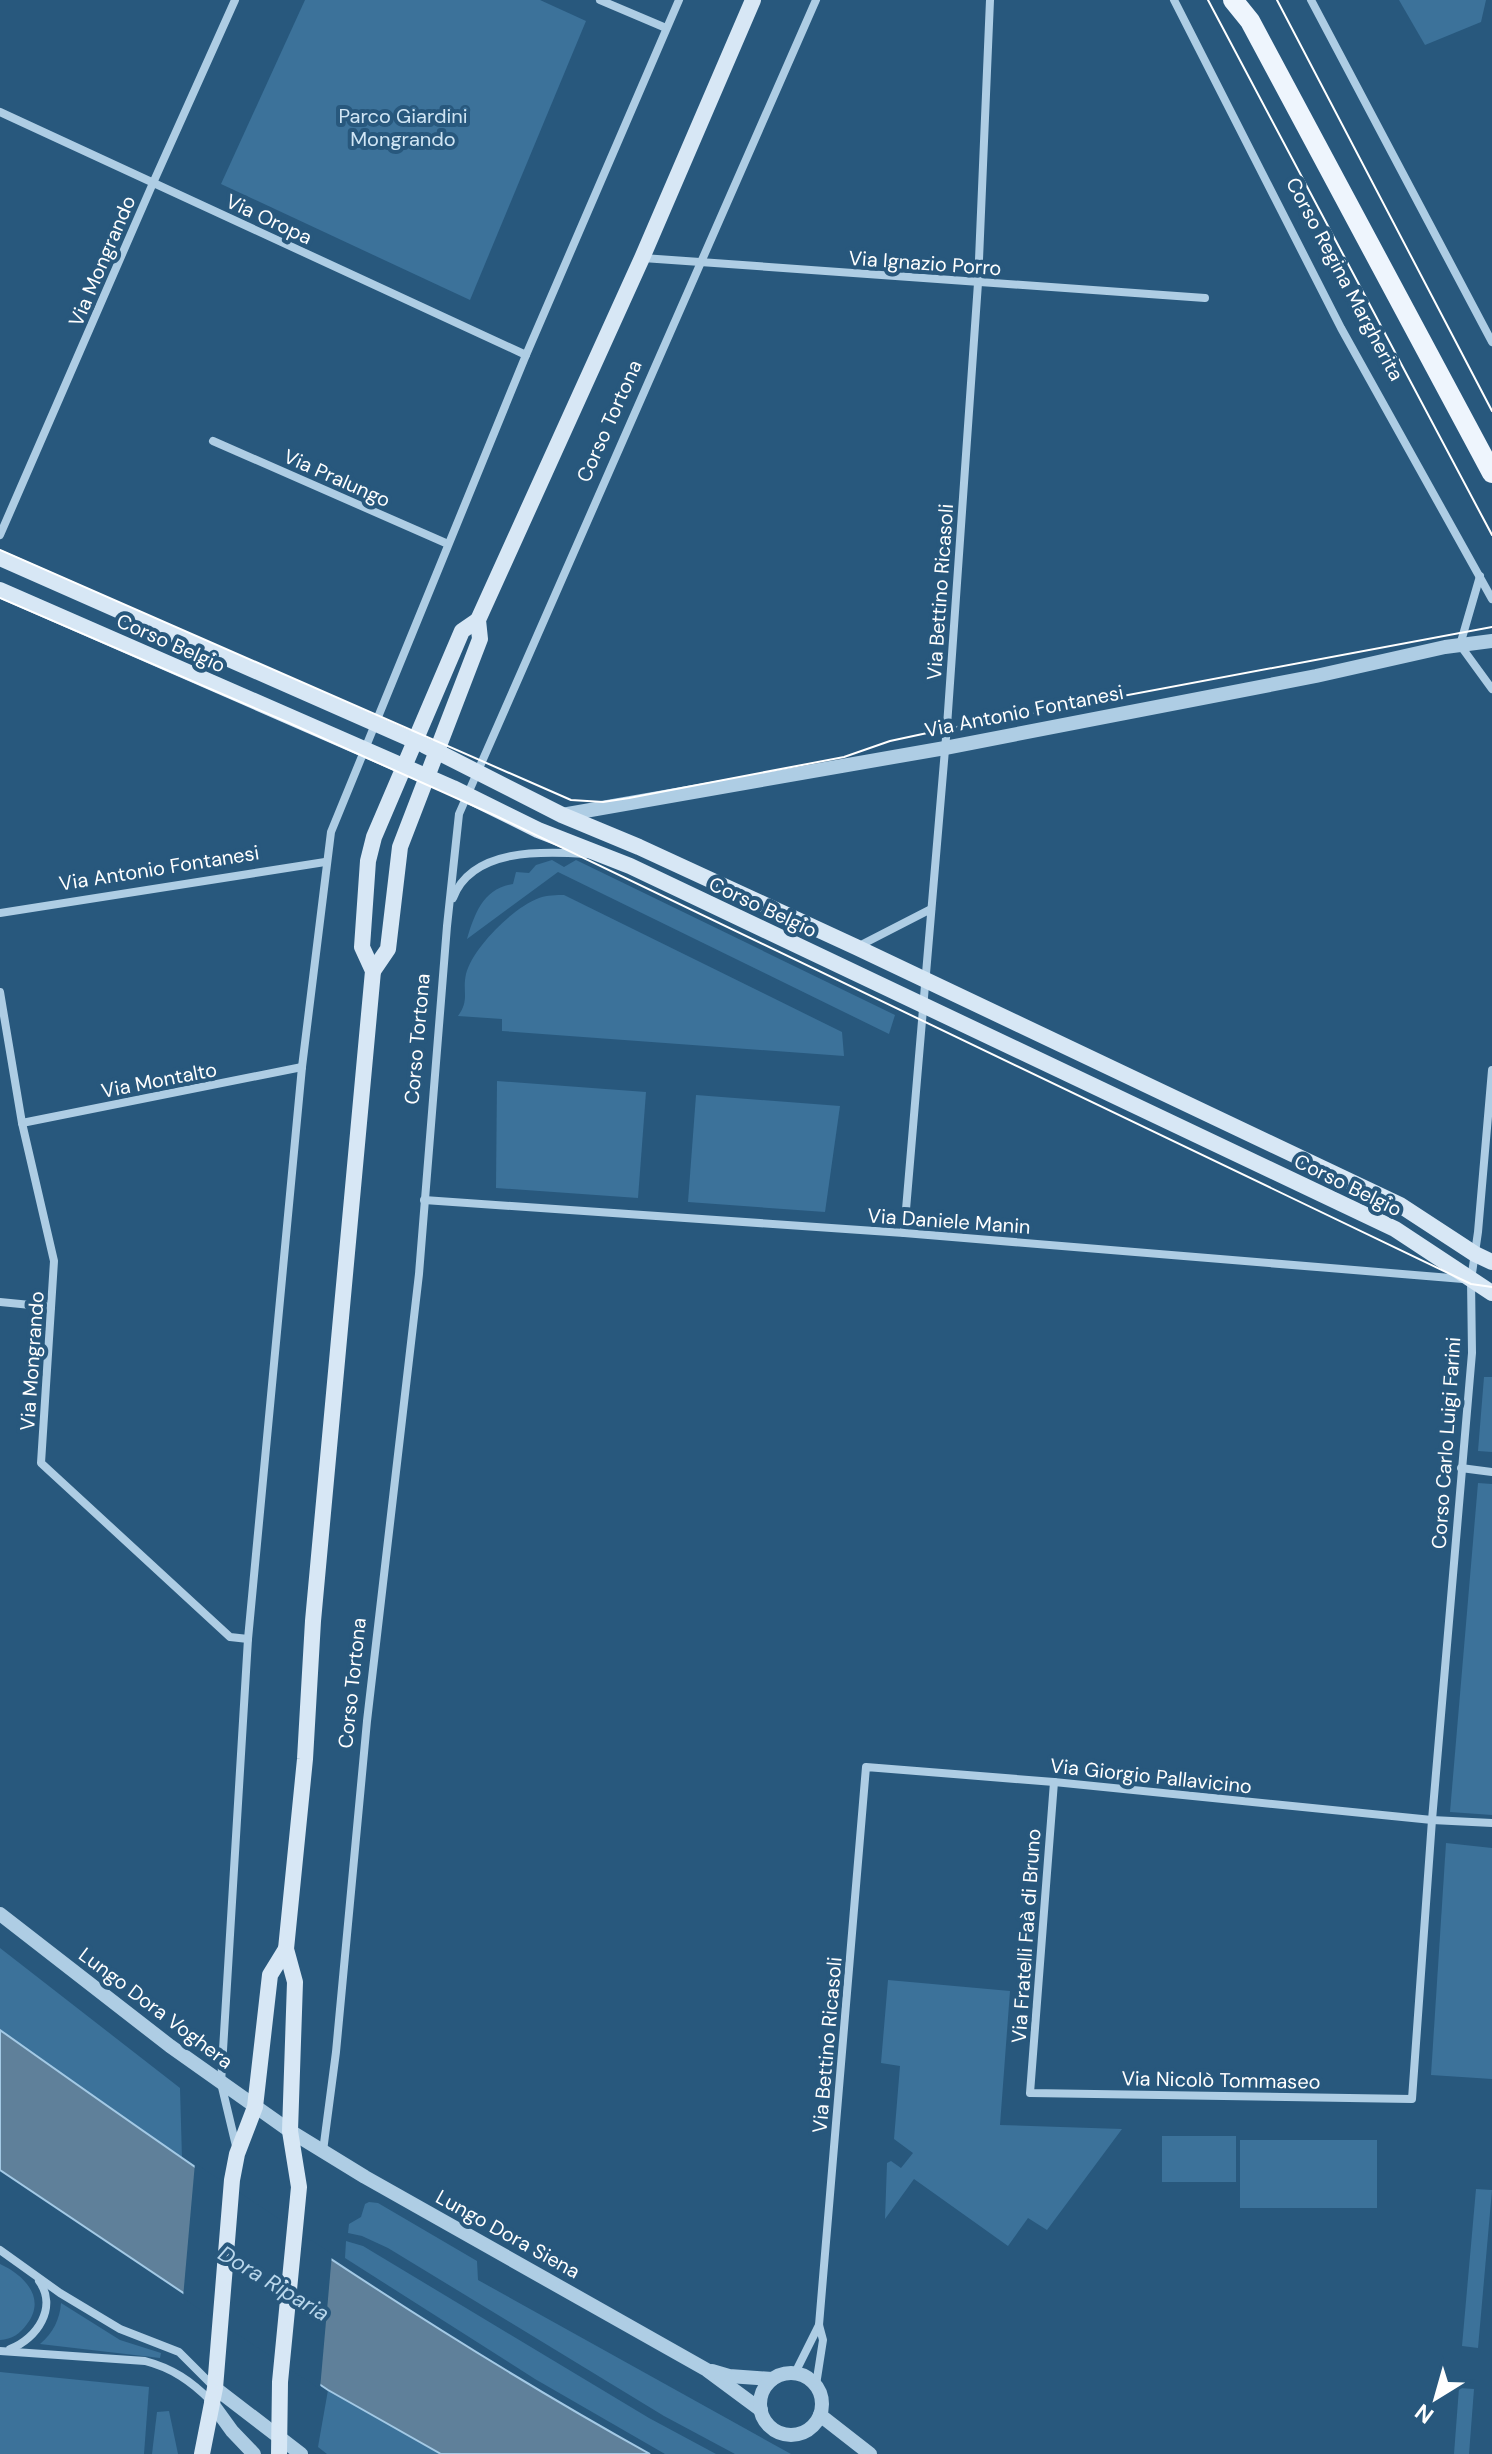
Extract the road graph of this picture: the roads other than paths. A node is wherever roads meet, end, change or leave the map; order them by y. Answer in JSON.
{"nodes":[{"id":1,"x":235,"y":0,"type":"edge"},
{"id":2,"x":600,"y":0,"type":"edge"},
{"id":3,"x":679,"y":0,"type":"edge"},
{"id":4,"x":753,"y":0,"type":"edge"},
{"id":5,"x":816,"y":0,"type":"edge"},
{"id":6,"x":990,"y":0,"type":"edge"},
{"id":7,"x":1174,"y":0,"type":"edge"},
{"id":8,"x":1233,"y":0,"type":"edge"},
{"id":9,"x":1311,"y":0,"type":"edge"},
{"id":10,"x":1247,"y":9,"type":"edge"},
{"id":11,"x":666,"y":28,"type":"junction"},
{"id":12,"x":0,"y":112,"type":"edge"},
{"id":13,"x":153,"y":183,"type":"junction"},
{"id":14,"x":642,"y":258,"type":"junction"},
{"id":15,"x":702,"y":263,"type":"junction"},
{"id":16,"x":978,"y":283,"type":"junction"},
{"id":17,"x":1205,"y":298,"type":"dead end"},
{"id":18,"x":1492,"y":342,"type":"edge"},
{"id":19,"x":526,"y":355,"type":"junction"},
{"id":20,"x":213,"y":441,"type":"dead end"},
{"id":21,"x":1492,"y":473,"type":"edge"},
{"id":22,"x":0,"y":535,"type":"edge"},
{"id":23,"x":448,"y":544,"type":"junction"},
{"id":24,"x":0,"y":558,"type":"edge"},
{"id":25,"x":1480,"y":576,"type":"junction"},
{"id":26,"x":0,"y":590,"type":"edge"},
{"id":27,"x":1492,"y":599,"type":"edge"},
{"id":28,"x":478,"y":620,"type":"junction"},
{"id":29,"x":1492,"y":641,"type":"edge"},
{"id":30,"x":1460,"y":645,"type":"junction"},
{"id":31,"x":1492,"y":689,"type":"edge"},
{"id":32,"x":374,"y":722,"type":"junction"},
{"id":33,"x":415,"y":740,"type":"junction"},
{"id":34,"x":945,"y":748,"type":"junction"},
{"id":35,"x":363,"y":749,"type":"junction"},
{"id":36,"x":437,"y":752,"type":"junction"},
{"id":37,"x":404,"y":767,"type":"junction"},
{"id":38,"x":475,"y":772,"type":"junction"},
{"id":39,"x":427,"y":777,"type":"junction"},
{"id":40,"x":466,"y":794,"type":"junction"},
{"id":41,"x":562,"y":815,"type":"junction"},
{"id":42,"x":603,"y":856,"type":"junction"},
{"id":43,"x":325,"y":862,"type":"junction"},
{"id":44,"x":449,"y":906,"type":"junction"},
{"id":45,"x":931,"y":909,"type":"junction"},
{"id":46,"x":0,"y":913,"type":"edge"},
{"id":47,"x":856,"y":947,"type":"junction"},
{"id":48,"x":373,"y":971,"type":"junction"},
{"id":49,"x":925,"y":980,"type":"junction"},
{"id":50,"x":0,"y":992,"type":"edge"},
{"id":51,"x":923,"y":1006,"type":"junction"},
{"id":52,"x":302,"y":1067,"type":"junction"},
{"id":53,"x":1492,"y":1070,"type":"edge"},
{"id":54,"x":22,"y":1123,"type":"junction"},
{"id":55,"x":424,"y":1200,"type":"junction"},
{"id":56,"x":904,"y":1233,"type":"junction"},
{"id":57,"x":1475,"y":1254,"type":"junction"},
{"id":58,"x":1492,"y":1262,"type":"edge"},
{"id":59,"x":1492,"y":1278,"type":"edge"},
{"id":60,"x":1471,"y":1280,"type":"junction"},
{"id":61,"x":1492,"y":1293,"type":"edge"},
{"id":62,"x":0,"y":1302,"type":"edge"},
{"id":63,"x":51,"y":1307,"type":"junction"},
{"id":64,"x":1461,"y":1468,"type":"junction"},
{"id":65,"x":1492,"y":1472,"type":"edge"},
{"id":66,"x":248,"y":1639,"type":"junction"},
{"id":67,"x":866,"y":1767,"type":"joint"},
{"id":68,"x":1054,"y":1782,"type":"junction"},
{"id":69,"x":1432,"y":1820,"type":"junction"},
{"id":70,"x":1492,"y":1823,"type":"edge"},
{"id":71,"x":0,"y":1914,"type":"edge"},
{"id":72,"x":286,"y":1949,"type":"junction"},
{"id":73,"x":221,"y":2083,"type":"junction"},
{"id":74,"x":1030,"y":2093,"type":"joint"},
{"id":75,"x":1412,"y":2099,"type":"joint"},
{"id":76,"x":255,"y":2107,"type":"junction"},
{"id":77,"x":290,"y":2131,"type":"junction"},
{"id":78,"x":323,"y":2152,"type":"junction"},
{"id":79,"x":237,"y":2154,"type":"junction"},
{"id":80,"x":3,"y":2253,"type":"edge"},
{"id":81,"x":31,"y":2271,"type":"junction"},
{"id":82,"x":819,"y":2325,"type":"junction"},
{"id":83,"x":1,"y":2351,"type":"edge"},
{"id":84,"x":707,"y":2370,"type":"junction"},
{"id":85,"x":795,"y":2373,"type":"junction"},
{"id":86,"x":772,"y":2379,"type":"junction"},
{"id":87,"x":816,"y":2385,"type":"junction"},
{"id":88,"x":213,"y":2395,"type":"junction"},
{"id":89,"x":761,"y":2410,"type":"junction"},
{"id":90,"x":820,"y":2415,"type":"junction"},
{"id":91,"x":279,"y":2447,"type":"edge"},
{"id":92,"x":202,"y":2454,"type":"edge"},
{"id":93,"x":254,"y":2454,"type":"edge"},
{"id":94,"x":301,"y":2454,"type":"edge"},
{"id":95,"x":870,"y":2454,"type":"edge"}],
"edges":[{"from":1,"to":13,"type":"street","name":"Via Mongrando"},
{"from":2,"to":11,"type":"street"},
{"from":3,"to":11,"type":"street","name":"Corso Tortona"},
{"from":4,"to":14,"type":"main road","name":"Corso Tortona"},
{"from":5,"to":15,"type":"street","name":"Corso Tortona"},
{"from":6,"to":16,"type":"street","name":"Via Bettino Ricasoli"},
{"from":7,"to":25,"type":"street","name":"Corso Regina Margherita"},
{"from":8,"to":10,"type":"main road","name":"Corso Regina Margherita"},
{"from":9,"to":18,"type":"street"},
{"from":10,"to":21,"type":"main road","name":"Corso Regina Margherita"},
{"from":11,"to":19,"type":"street","name":"Corso Tortona"},
{"from":12,"to":13,"type":"street","name":"Via Oropa"},
{"from":13,"to":19,"type":"street","name":"Via Oropa"},
{"from":13,"to":22,"type":"street","name":"Via Mongrando"},
{"from":14,"to":15,"type":"street","name":"Via Ignazio Porro"},
{"from":14,"to":28,"type":"main road","name":"Corso Tortona"},
{"from":15,"to":16,"type":"street","name":"Via Ignazio Porro"},
{"from":15,"to":38,"type":"street","name":"Corso Tortona"},
{"from":16,"to":17,"type":"street","name":"Via Ignazio Porro"},
{"from":16,"to":34,"type":"street","name":"Via Bettino Ricasoli"},
{"from":19,"to":23,"type":"street","name":"Corso Tortona"},
{"from":20,"to":23,"type":"street","name":"Via Pralungo"},
{"from":23,"to":32,"type":"street","name":"Corso Tortona"},
{"from":24,"to":32,"type":"main road","name":"Corso Belgio"},
{"from":25,"to":27,"type":"street","name":"Corso Regina Margherita"},
{"from":25,"to":30,"type":"street"},
{"from":26,"to":35,"type":"main road","name":"Corso Belgio"},
{"from":28,"to":33,"type":"main road","name":"Corso Tortona"},
{"from":28,"to":36,"type":"main road","name":"Corso Tortona"},
{"from":29,"to":30,"type":"street","name":"Via Antonio Fontanesi"},
{"from":30,"to":31,"type":"street"},
{"from":30,"to":34,"type":"street","name":"Via Antonio Fontanesi"},
{"from":32,"to":33,"type":"main road","name":"Corso Belgio"},
{"from":32,"to":35,"type":"street","name":"Corso Tortona"},
{"from":33,"to":36,"type":"main road","name":"Corso Belgio"},
{"from":33,"to":37,"type":"main road","name":"Corso Tortona"},
{"from":34,"to":41,"type":"street","name":"Via Antonio Fontanesi"},
{"from":34,"to":45,"type":"street","name":"Via Bettino Ricasoli"},
{"from":35,"to":37,"type":"main road","name":"Corso Belgio"},
{"from":35,"to":43,"type":"street","name":"Corso Tortona"},
{"from":36,"to":38,"type":"main road","name":"Corso Belgio"},
{"from":36,"to":39,"type":"main road","name":"Corso Tortona"},
{"from":37,"to":39,"type":"main road","name":"Corso Belgio"},
{"from":37,"to":48,"type":"main road","name":"Corso Tortona"},
{"from":38,"to":40,"type":"street","name":"Corso Tortona"},
{"from":38,"to":41,"type":"main road","name":"Corso Belgio"},
{"from":39,"to":40,"type":"main road","name":"Corso Belgio"},
{"from":39,"to":48,"type":"main road","name":"Corso Tortona"},
{"from":40,"to":42,"type":"main road","name":"Corso Belgio"},
{"from":40,"to":44,"type":"street","name":"Corso Tortona"},
{"from":41,"to":47,"type":"main road","name":"Corso Belgio"},
{"from":42,"to":44,"type":"street"},
{"from":42,"to":51,"type":"main road","name":"Corso Belgio"},
{"from":43,"to":46,"type":"street","name":"Via Antonio Fontanesi"},
{"from":43,"to":52,"type":"street","name":"Corso Tortona"},
{"from":44,"to":55,"type":"street","name":"Corso Tortona"},
{"from":45,"to":47,"type":"street"},
{"from":45,"to":49,"type":"street","name":"Via Bettino Ricasoli"},
{"from":47,"to":49,"type":"main road","name":"Corso Belgio"},
{"from":48,"to":72,"type":"main road","name":"Corso Tortona"},
{"from":49,"to":51,"type":"street","name":"Via Bettino Ricasoli"},
{"from":49,"to":57,"type":"main road","name":"Corso Belgio"},
{"from":50,"to":54,"type":"street","name":"Via Mongrando"},
{"from":51,"to":56,"type":"street","name":"Via Bettino Ricasoli"},
{"from":51,"to":60,"type":"main road","name":"Corso Belgio"},
{"from":52,"to":54,"type":"street","name":"Via Montalto"},
{"from":52,"to":66,"type":"street","name":"Corso Tortona"},
{"from":53,"to":57,"type":"street","name":"Corso Carlo Luigi Farini"},
{"from":54,"to":63,"type":"street","name":"Via Mongrando"},
{"from":55,"to":56,"type":"street","name":"Via Daniele Manin"},
{"from":55,"to":78,"type":"street","name":"Corso Tortona"},
{"from":56,"to":60,"type":"street","name":"Via Daniele Manin"},
{"from":57,"to":58,"type":"main road","name":"Corso Belgio"},
{"from":57,"to":60,"type":"street","name":"Corso Carlo Luigi Farini"},
{"from":59,"to":60,"type":"street","name":"Via Daniele Manin"},
{"from":60,"to":61,"type":"main road","name":"Corso Belgio"},
{"from":60,"to":64,"type":"street","name":"Corso Carlo Luigi Farini"},
{"from":62,"to":63,"type":"street"},
{"from":63,"to":66,"type":"street","name":"Via Mongrando"},
{"from":64,"to":65,"type":"street"},
{"from":64,"to":69,"type":"street","name":"Corso Carlo Luigi Farini"},
{"from":66,"to":73,"type":"street","name":"Corso Tortona"},
{"from":67,"to":68,"type":"street","name":"Via Giorgio Pallavicino"},
{"from":67,"to":82,"type":"street","name":"Via Bettino Ricasoli"},
{"from":68,"to":69,"type":"street","name":"Via Giorgio Pallavicino"},
{"from":68,"to":74,"type":"street","name":"Via Fratelli Faà di Bruno"},
{"from":69,"to":70,"type":"street"},
{"from":69,"to":75,"type":"street","name":"Corso Carlo Luigi Farini"},
{"from":71,"to":73,"type":"street","name":"Lungo Dora Voghera"},
{"from":72,"to":76,"type":"main road","name":"Corso Tortona"},
{"from":72,"to":77,"type":"main road","name":"Corso Tortona"},
{"from":73,"to":76,"type":"street","name":"Lungo Dora Voghera"},
{"from":73,"to":79,"type":"street","name":"Corso Tortona"},
{"from":74,"to":75,"type":"street","name":"Via Nicolò Tommaseo"},
{"from":76,"to":77,"type":"street","name":"Lungo Dora Voghera"},
{"from":76,"to":79,"type":"main road","name":"Corso Tortona"},
{"from":77,"to":78,"type":"street","name":"Lungo Dora Siena"},
{"from":77,"to":91,"type":"main road","name":"Corso Tortona"},
{"from":78,"to":84,"type":"street","name":"Lungo Dora Siena"},
{"from":79,"to":88,"type":"main road","name":"Corso Tortona"},
{"from":80,"to":81,"type":"street"},
{"from":81,"to":83,"type":"street"},
{"from":81,"to":88,"type":"street"},
{"from":82,"to":85,"type":"street","name":"Via Bettino Ricasoli"},
{"from":82,"to":87,"type":"street","name":"Via Bettino Ricasoli"},
{"from":83,"to":88,"type":"street"},
{"from":84,"to":86,"type":"street","name":"Lungo Dora Siena"},
{"from":84,"to":89,"type":"street","name":"Lungo Dora Siena"},
{"from":85,"to":86,"type":"street"},
{"from":85,"to":87,"type":"street"},
{"from":86,"to":89,"type":"street"},
{"from":87,"to":90,"type":"street"},
{"from":88,"to":91,"type":"street"},
{"from":88,"to":92,"type":"main road"},
{"from":88,"to":93,"type":"street"},
{"from":89,"to":90,"type":"street"},
{"from":90,"to":95,"type":"street"},
{"from":91,"to":94,"type":"street"}]}
